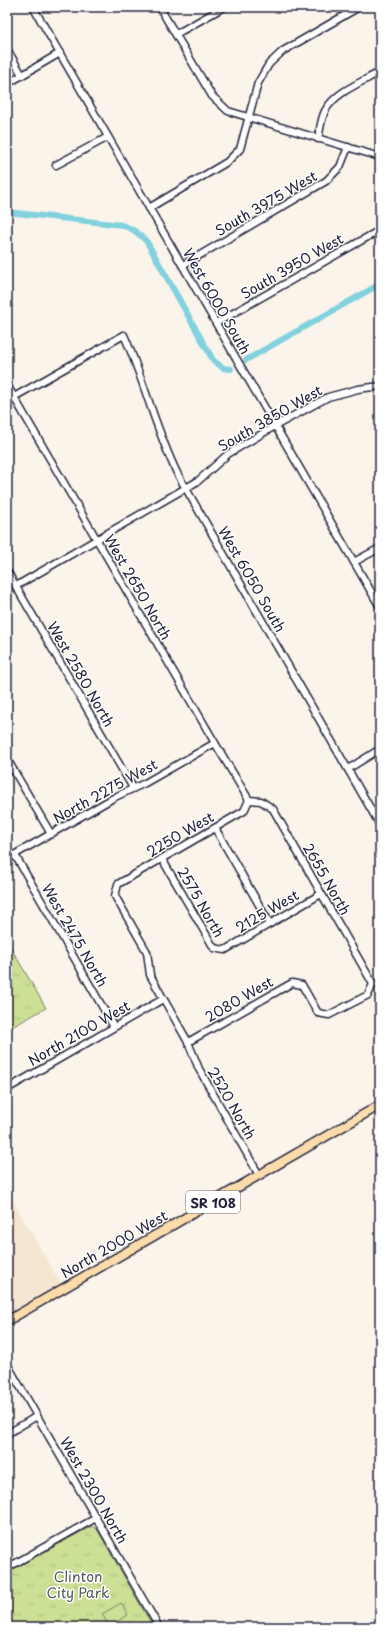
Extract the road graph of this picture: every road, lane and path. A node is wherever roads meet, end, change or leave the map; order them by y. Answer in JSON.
{"nodes":[{"id":1,"x":33,"y":7,"type":"edge"},
{"id":2,"x":224,"y":7,"type":"edge"},
{"id":3,"x":359,"y":7,"type":"edge"},
{"id":4,"x":160,"y":8,"type":"edge"},
{"id":5,"x":176,"y":34,"type":"junction"},
{"id":6,"x":7,"y":49,"type":"edge"},
{"id":7,"x":60,"y":53,"type":"junction"},
{"id":8,"x":380,"y":72,"type":"edge"},
{"id":9,"x":22,"y":75,"type":"junction"},
{"id":10,"x":7,"y":84,"type":"edge"},
{"id":11,"x":249,"y":118,"type":"junction"},
{"id":12,"x":108,"y":136,"type":"junction"},
{"id":13,"x":318,"y":138,"type":"junction"},
{"id":14,"x":348,"y":148,"type":"junction"},
{"id":15,"x":380,"y":157,"type":"edge"},
{"id":16,"x":56,"y":165,"type":"dead end"},
{"id":17,"x":149,"y":208,"type":"junction"},
{"id":18,"x":380,"y":230,"type":"edge"},
{"id":19,"x":182,"y":265,"type":"junction"},
{"id":20,"x":216,"y":323,"type":"junction"},
{"id":21,"x":7,"y":385,"type":"edge"},
{"id":22,"x":380,"y":386,"type":"edge"},
{"id":23,"x":14,"y":397,"type":"junction"},
{"id":24,"x":276,"y":426,"type":"junction"},
{"id":25,"x":186,"y":488,"type":"junction"},
{"id":26,"x":96,"y":540,"type":"junction"},
{"id":27,"x":380,"y":548,"type":"edge"},
{"id":28,"x":354,"y":562,"type":"junction"},
{"id":29,"x":7,"y":571,"type":"edge"},
{"id":30,"x":16,"y":586,"type":"junction"},
{"id":31,"x":380,"y":607,"type":"edge"},
{"id":32,"x":215,"y":743,"type":"junction"},
{"id":33,"x":380,"y":750,"type":"edge"},
{"id":34,"x":7,"y":759,"type":"edge"},
{"id":35,"x":348,"y":769,"type":"junction"},
{"id":36,"x":133,"y":788,"type":"junction"},
{"id":37,"x":250,"y":800,"type":"junction"},
{"id":38,"x":380,"y":825,"type":"edge"},
{"id":39,"x":215,"y":828,"type":"junction"},
{"id":40,"x":51,"y":834,"type":"junction"},
{"id":41,"x":15,"y":855,"type":"junction"},
{"id":42,"x":7,"y":859,"type":"edge"},
{"id":43,"x":162,"y":859,"type":"junction"},
{"id":44,"x":118,"y":884,"type":"joint"},
{"id":45,"x":321,"y":894,"type":"junction"},
{"id":46,"x":270,"y":924,"type":"junction"},
{"id":47,"x":225,"y":950,"type":"joint"},
{"id":48,"x":302,"y":985,"type":"joint"},
{"id":49,"x":163,"y":999,"type":"junction"},
{"id":50,"x":114,"y":1027,"type":"junction"},
{"id":51,"x":188,"y":1042,"type":"junction"},
{"id":52,"x":7,"y":1089,"type":"edge"},
{"id":53,"x":380,"y":1105,"type":"edge"},
{"id":54,"x":259,"y":1175,"type":"junction"},
{"id":55,"x":7,"y":1321,"type":"edge"},
{"id":56,"x":7,"y":1364,"type":"edge"},
{"id":57,"x":37,"y":1416,"type":"junction"},
{"id":58,"x":7,"y":1434,"type":"edge"},
{"id":59,"x":96,"y":1518,"type":"junction"},
{"id":60,"x":7,"y":1568,"type":"edge"},
{"id":61,"x":159,"y":1627,"type":"edge"}],
"edges":[{"from":1,"to":7,"type":"street","name":"West 6000 South"},
{"from":2,"to":5,"type":"street"},
{"from":3,"to":11,"type":"street"},
{"from":4,"to":5,"type":"street"},
{"from":5,"to":11,"type":"street"},
{"from":6,"to":9,"type":"street"},
{"from":7,"to":9,"type":"street"},
{"from":7,"to":12,"type":"street","name":"West 6000 South"},
{"from":8,"to":13,"type":"street"},
{"from":9,"to":10,"type":"street"},
{"from":11,"to":13,"type":"street"},
{"from":11,"to":17,"type":"street"},
{"from":12,"to":16,"type":"street"},
{"from":12,"to":17,"type":"street","name":"West 6000 South"},
{"from":13,"to":14,"type":"street"},
{"from":14,"to":15,"type":"street"},
{"from":14,"to":19,"type":"street","name":"South 3975 West"},
{"from":17,"to":19,"type":"street","name":"West 6000 South"},
{"from":18,"to":20,"type":"street","name":"South 3950 West"},
{"from":19,"to":20,"type":"street","name":"West 6000 South"},
{"from":20,"to":24,"type":"street","name":"West 6000 South"},
{"from":21,"to":23,"type":"street","name":"West 2650 North"},
{"from":22,"to":24,"type":"street","name":"South 3850 West"},
{"from":23,"to":25,"type":"street","name":"West 6050 South"},
{"from":23,"to":26,"type":"street","name":"West 2650 North"},
{"from":24,"to":25,"type":"street","name":"South 3850 West"},
{"from":24,"to":28,"type":"street","name":"West 6000 South"},
{"from":25,"to":26,"type":"street","name":"South 3850 West"},
{"from":25,"to":35,"type":"street","name":"West 6050 South"},
{"from":26,"to":30,"type":"street","name":"South 3850 West"},
{"from":26,"to":32,"type":"street","name":"West 2650 North"},
{"from":27,"to":28,"type":"street"},
{"from":28,"to":31,"type":"street","name":"West 6000 South"},
{"from":29,"to":30,"type":"street","name":"West 2580 North"},
{"from":30,"to":36,"type":"street","name":"West 2580 North"},
{"from":32,"to":36,"type":"street","name":"North 2275 West"},
{"from":32,"to":37,"type":"street","name":"West 2650 North"},
{"from":33,"to":35,"type":"street"},
{"from":34,"to":40,"type":"street"},
{"from":35,"to":38,"type":"street","name":"West 6050 South"},
{"from":36,"to":40,"type":"street","name":"North 2275 West"},
{"from":37,"to":39,"type":"street","name":"2250 West"},
{"from":37,"to":45,"type":"street","name":"2655 North"},
{"from":39,"to":43,"type":"street","name":"2250 West"},
{"from":39,"to":46,"type":"street"},
{"from":40,"to":41,"type":"street","name":"North 2275 West"},
{"from":41,"to":42,"type":"street","name":"North 2275 West"},
{"from":41,"to":50,"type":"street","name":"West 2475 North"},
{"from":43,"to":44,"type":"street","name":"2250 West"},
{"from":43,"to":47,"type":"street","name":"2575 North"},
{"from":44,"to":49,"type":"street","name":"2520 North"},
{"from":45,"to":46,"type":"street","name":"2125 West"},
{"from":45,"to":48,"type":"street","name":"2655 North"},
{"from":46,"to":47,"type":"street","name":"2125 West"},
{"from":48,"to":51,"type":"street","name":"2080 West"},
{"from":49,"to":50,"type":"street","name":"North 2100 West"},
{"from":49,"to":51,"type":"street","name":"2520 North"},
{"from":50,"to":52,"type":"street","name":"North 2100 West"},
{"from":51,"to":54,"type":"street","name":"2520 North"},
{"from":53,"to":54,"type":"main road","name":"North 2000 West","number":"SR 108"},
{"from":54,"to":55,"type":"main road","name":"North 2000 West","number":"SR 108"},
{"from":56,"to":57,"type":"street","name":"West 2300 North"},
{"from":57,"to":58,"type":"street"},
{"from":57,"to":59,"type":"street","name":"West 2300 North"},
{"from":59,"to":60,"type":"street"},
{"from":59,"to":61,"type":"street","name":"West 2300 North"}]}
